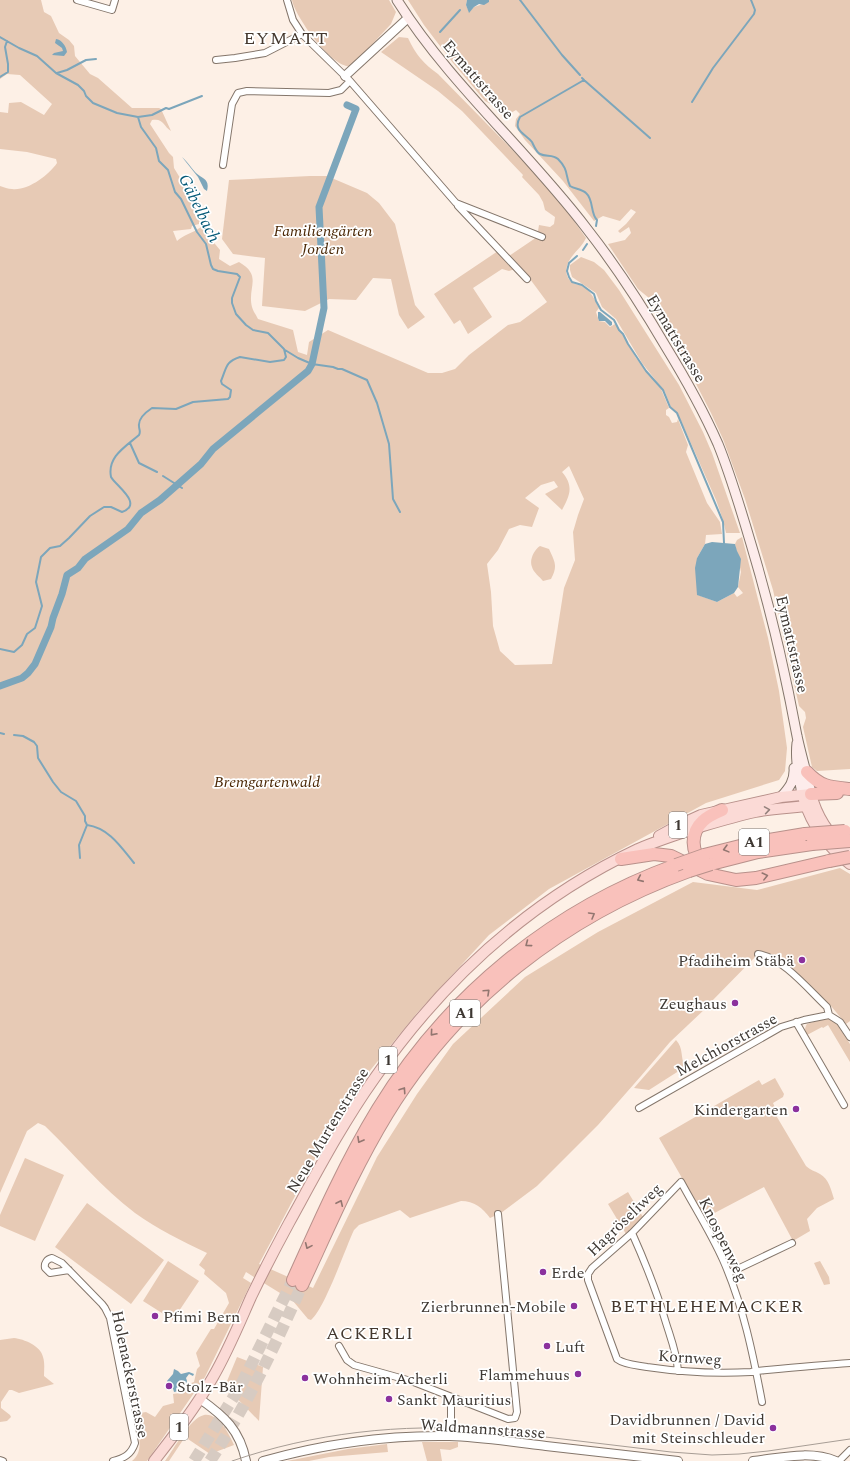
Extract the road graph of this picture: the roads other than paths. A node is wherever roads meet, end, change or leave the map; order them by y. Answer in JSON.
{"nodes":[{"id":1,"x":77,"y":0,"type":"edge"},
{"id":2,"x":115,"y":0,"type":"edge"},
{"id":3,"x":287,"y":0,"type":"edge"},
{"id":4,"x":396,"y":0,"type":"edge"},
{"id":5,"x":408,"y":18,"type":"junction"},
{"id":6,"x":302,"y":34,"type":"junction"},
{"id":7,"x":216,"y":60,"type":"dead end"},
{"id":8,"x":347,"y":79,"type":"junction"},
{"id":9,"x":223,"y":166,"type":"dead end"},
{"id":10,"x":456,"y":203,"type":"junction"},
{"id":11,"x":542,"y":237,"type":"dead end"},
{"id":12,"x":527,"y":280,"type":"dead end"},
{"id":13,"x":798,"y":738,"type":"junction"},
{"id":14,"x":796,"y":757,"type":"junction"},
{"id":15,"x":807,"y":772,"type":"junction"},
{"id":16,"x":850,"y":789,"type":"edge"},
{"id":17,"x":850,"y":794,"type":"edge"},
{"id":18,"x":781,"y":797,"type":"junction"},
{"id":19,"x":808,"y":800,"type":"junction"},
{"id":20,"x":722,"y":810,"type":"junction"},
{"id":21,"x":698,"y":828,"type":"junction"},
{"id":22,"x":848,"y":834,"type":"edge"},
{"id":23,"x":639,"y":849,"type":"junction"},
{"id":24,"x":850,"y":853,"type":"edge"},
{"id":25,"x":850,"y":857,"type":"edge"},
{"id":26,"x":620,"y":859,"type":"junction"},
{"id":27,"x":708,"y":860,"type":"junction"},
{"id":28,"x":850,"y":864,"type":"edge"},
{"id":29,"x":726,"y":879,"type":"junction"},
{"id":30,"x":758,"y":954,"type":"dead end"},
{"id":31,"x":829,"y":1015,"type":"junction"},
{"id":32,"x":796,"y":1022,"type":"junction"},
{"id":33,"x":850,"y":1037,"type":"edge"},
{"id":34,"x":844,"y":1105,"type":"dead end"},
{"id":35,"x":639,"y":1108,"type":"dead end"},
{"id":36,"x":681,"y":1182,"type":"joint"},
{"id":37,"x":498,"y":1214,"type":"dead end"},
{"id":38,"x":632,"y":1233,"type":"junction"},
{"id":39,"x":792,"y":1242,"type":"dead end"},
{"id":40,"x":69,"y":1270,"type":"dead end"},
{"id":41,"x":728,"y":1273,"type":"junction"},
{"id":42,"x":588,"y":1275,"type":"joint"},
{"id":43,"x":338,"y":1346,"type":"dead end"},
{"id":44,"x":850,"y":1363,"type":"edge"},
{"id":45,"x":678,"y":1371,"type":"junction"},
{"id":46,"x":756,"y":1371,"type":"junction"},
{"id":47,"x":451,"y":1397,"type":"junction"},
{"id":48,"x":200,"y":1399,"type":"junction"},
{"id":49,"x":762,"y":1402,"type":"dead end"},
{"id":50,"x":451,"y":1436,"type":"junction"},
{"id":51,"x":850,"y":1450,"type":"edge"},
{"id":52,"x":113,"y":1461,"type":"edge"},
{"id":53,"x":154,"y":1461,"type":"edge"},
{"id":54,"x":246,"y":1461,"type":"edge"},
{"id":55,"x":263,"y":1461,"type":"edge"},
{"id":56,"x":678,"y":1461,"type":"edge"},
{"id":57,"x":753,"y":1461,"type":"edge"},
{"id":58,"x":836,"y":1461,"type":"edge"},
{"id":59,"x":839,"y":1461,"type":"edge"}],
"edges":[{"from":1,"to":2,"type":"street"},
{"from":3,"to":6,"type":"street"},
{"from":4,"to":5,"type":"main road","name":"Eymattstrasse"},
{"from":5,"to":8,"type":"street"},
{"from":5,"to":13,"type":"main road","name":"Eymattstrasse"},
{"from":6,"to":7,"type":"street"},
{"from":6,"to":8,"type":"street"},
{"from":8,"to":9,"type":"street"},
{"from":8,"to":10,"type":"street"},
{"from":10,"to":11,"type":"street"},
{"from":10,"to":12,"type":"street"},
{"from":13,"to":14,"type":"main road","name":"Eymattstrasse"},
{"from":13,"to":15,"type":"main road","name":"Eymattstrasse"},
{"from":14,"to":18,"type":"main road","name":"Eymattstrasse"},
{"from":14,"to":19,"type":"main road","name":"Eymattstrasse"},
{"from":15,"to":16,"type":"highway"},
{"from":15,"to":19,"type":"main road","name":"Eymattstrasse"},
{"from":17,"to":19,"type":"highway"},
{"from":18,"to":19,"type":"main road","name":"Neue Murtenstrasse","number":"1"},
{"from":18,"to":20,"type":"main road","name":"Neue Murtenstrasse","number":"1"},
{"from":21,"to":19,"type":"main road","name":"Neue Murtenstrasse","number":"1","one_way":true},
{"from":19,"to":24,"type":"main road","name":"Eymattstrasse"},
{"from":19,"to":28,"type":"main road","name":"Eymattstrasse"},
{"from":20,"to":21,"type":"highway"},
{"from":20,"to":23,"type":"main road","name":"Neue Murtenstrasse","number":"1"},
{"from":21,"to":23,"type":"main road","name":"Neue Murtenstrasse","number":"1"},
{"from":21,"to":29,"type":"highway"},
{"from":22,"to":27,"type":"highway","number":"A1","bridge":true},
{"from":23,"to":26,"type":"main road","name":"Neue Murtenstrasse","number":"1"},
{"from":29,"to":25,"type":"highway","one_way":true,"bridge":true},
{"from":26,"to":29,"type":"highway"},
{"from":26,"to":48,"type":"main road","name":"Neue Murtenstrasse","number":"1"},
{"from":27,"to":27,"type":"highway","number":"A1","one_way":true,"bridge":true},
{"from":30,"to":31,"type":"street"},
{"from":31,"to":32,"type":"street","name":"Melchiorstrasse"},
{"from":31,"to":33,"type":"street"},
{"from":32,"to":34,"type":"street"},
{"from":32,"to":35,"type":"street","name":"Melchiorstrasse"},
{"from":36,"to":38,"type":"street","name":"Hagröseliweg"},
{"from":36,"to":41,"type":"street","name":"Knospenweg"},
{"from":37,"to":47,"type":"street"},
{"from":38,"to":42,"type":"street","name":"Hagröseliweg"},
{"from":38,"to":45,"type":"street"},
{"from":39,"to":41,"type":"street"},
{"from":40,"to":52,"type":"street","name":"Holenackerstrasse"},
{"from":41,"to":46,"type":"street","name":"Knospenweg"},
{"from":42,"to":45,"type":"street","name":"Kornweg"},
{"from":43,"to":47,"type":"street"},
{"from":44,"to":46,"type":"street","name":"Kornweg"},
{"from":45,"to":46,"type":"street","name":"Kornweg"},
{"from":46,"to":49,"type":"street","name":"Knospenweg"},
{"from":47,"to":50,"type":"street"},
{"from":48,"to":53,"type":"main road","name":"Neue Murtenstrasse","number":"1"},
{"from":48,"to":54,"type":"street"},
{"from":50,"to":55,"type":"street","name":"Waldmannstrasse"},
{"from":50,"to":56,"type":"street","name":"Waldmannstrasse"},
{"from":51,"to":59,"type":"street"},
{"from":57,"to":58,"type":"street"}]}
